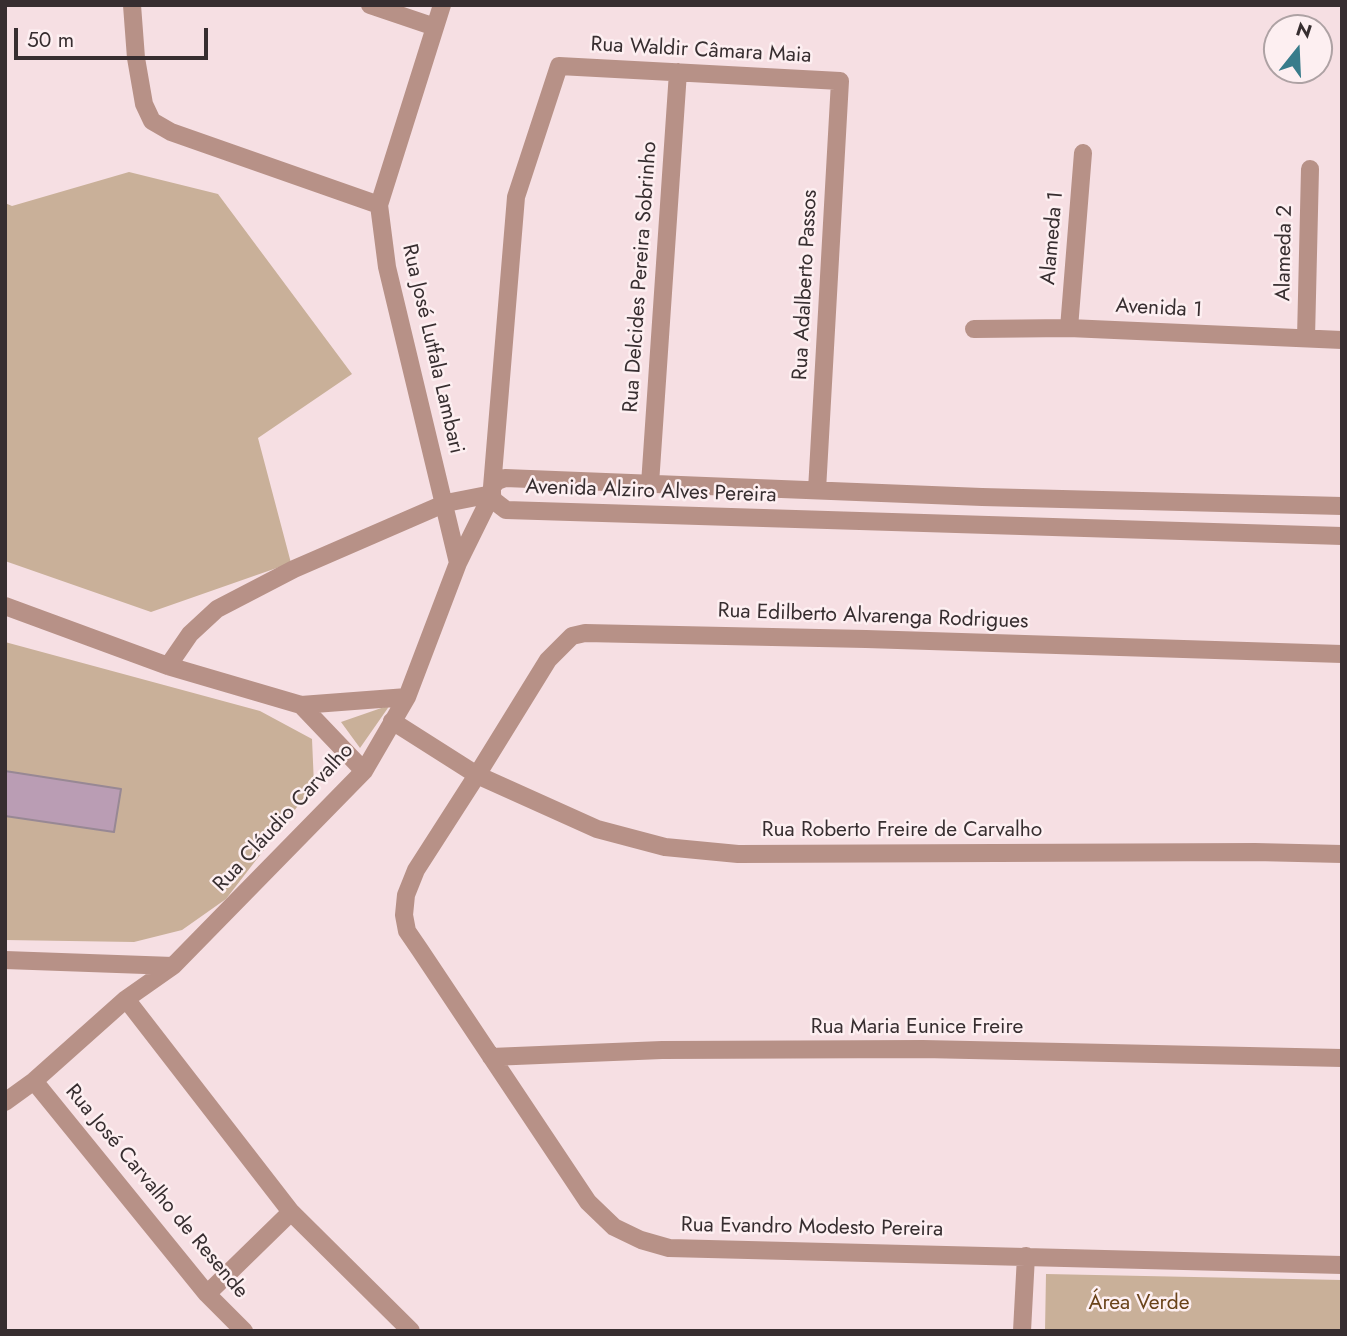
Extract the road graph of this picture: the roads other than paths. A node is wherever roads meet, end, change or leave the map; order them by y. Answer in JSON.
{"nodes":[{"id":1,"x":132,"y":5,"type":"edge"},
{"id":2,"x":370,"y":5,"type":"edge"},
{"id":3,"x":442,"y":5,"type":"edge"},
{"id":4,"x":435,"y":27,"type":"junction"},
{"id":5,"x":678,"y":72,"type":"junction"},
{"id":6,"x":840,"y":81,"type":"joint"},
{"id":7,"x":1083,"y":153,"type":"dead end"},
{"id":8,"x":1310,"y":169,"type":"dead end"},
{"id":9,"x":379,"y":205,"type":"junction"},
{"id":10,"x":1069,"y":328,"type":"junction"},
{"id":11,"x":974,"y":329,"type":"dead end"},
{"id":12,"x":1306,"y":338,"type":"junction"},
{"id":13,"x":1342,"y":340,"type":"edge"},
{"id":14,"x":650,"y":484,"type":"junction"},
{"id":15,"x":492,"y":490,"type":"junction"},
{"id":16,"x":817,"y":491,"type":"junction"},
{"id":17,"x":446,"y":503,"type":"junction"},
{"id":18,"x":1342,"y":506,"type":"edge"},
{"id":19,"x":1342,"y":536,"type":"edge"},
{"id":20,"x":458,"y":563,"type":"junction"},
{"id":21,"x":5,"y":606,"type":"edge"},
{"id":22,"x":1342,"y":654,"type":"edge"},
{"id":23,"x":167,"y":666,"type":"junction"},
{"id":24,"x":407,"y":696,"type":"junction"},
{"id":25,"x":300,"y":705,"type":"junction"},
{"id":26,"x":393,"y":721,"type":"junction"},
{"id":27,"x":364,"y":771,"type":"junction"},
{"id":28,"x":477,"y":775,"type":"junction"},
{"id":29,"x":1342,"y":855,"type":"edge"},
{"id":30,"x":5,"y":960,"type":"edge"},
{"id":31,"x":173,"y":966,"type":"junction"},
{"id":32,"x":126,"y":999,"type":"junction"},
{"id":33,"x":491,"y":1057,"type":"junction"},
{"id":34,"x":1342,"y":1058,"type":"edge"},
{"id":35,"x":34,"y":1081,"type":"junction"},
{"id":36,"x":5,"y":1102,"type":"edge"},
{"id":37,"x":291,"y":1212,"type":"junction"},
{"id":38,"x":1026,"y":1256,"type":"junction"},
{"id":39,"x":1342,"y":1265,"type":"edge"},
{"id":40,"x":207,"y":1294,"type":"junction"},
{"id":41,"x":244,"y":1331,"type":"edge"},
{"id":42,"x":411,"y":1331,"type":"edge"},
{"id":43,"x":1022,"y":1331,"type":"edge"}],
"edges":[{"from":1,"to":9,"type":"street"},
{"from":2,"to":4,"type":"street"},
{"from":3,"to":4,"type":"street","name":"Rua José Lutfala Lambari"},
{"from":4,"to":9,"type":"street","name":"Rua José Lutfala Lambari"},
{"from":5,"to":6,"type":"street","name":"Rua Waldir Câmara Maia"},
{"from":5,"to":14,"type":"street","name":"Rua Delcides Pereira Sobrinho"},
{"from":5,"to":15,"type":"street","name":"Rua Waldir Câmara Maia"},
{"from":6,"to":16,"type":"street","name":"Rua Adalberto Passos"},
{"from":7,"to":10,"type":"street","name":"Alameda 1"},
{"from":8,"to":12,"type":"street","name":"Alameda 2"},
{"from":9,"to":17,"type":"street","name":"Rua José Lutfala Lambari"},
{"from":10,"to":11,"type":"street","name":"Avenida 1"},
{"from":10,"to":12,"type":"street","name":"Avenida 1"},
{"from":12,"to":13,"type":"street","name":"Avenida 1"},
{"from":14,"to":15,"type":"street","name":"Avenida Alziro Alves Pereira"},
{"from":14,"to":16,"type":"street","name":"Avenida Alziro Alves Pereira"},
{"from":15,"to":17,"type":"street"},
{"from":15,"to":19,"type":"street","name":"Avenida Alziro Alves Pereira"},
{"from":15,"to":20,"type":"street","name":"Rua Cláudio Carvalho"},
{"from":16,"to":18,"type":"street","name":"Avenida Alziro Alves Pereira"},
{"from":17,"to":20,"type":"street","name":"Rua José Lutfala Lambari"},
{"from":17,"to":23,"type":"street"},
{"from":20,"to":24,"type":"street","name":"Rua Cláudio Carvalho"},
{"from":21,"to":23,"type":"street"},
{"from":22,"to":28,"type":"street","name":"Rua Edilberto Alvarenga Rodrigues"},
{"from":23,"to":25,"type":"street"},
{"from":24,"to":25,"type":"street"},
{"from":24,"to":26,"type":"street","name":"Rua Cláudio Carvalho"},
{"from":25,"to":27,"type":"street"},
{"from":26,"to":27,"type":"street","name":"Rua Cláudio Carvalho"},
{"from":26,"to":28,"type":"street","name":"Rua Roberto Freire de Carvalho"},
{"from":27,"to":31,"type":"street","name":"Rua Cláudio Carvalho"},
{"from":28,"to":29,"type":"street","name":"Rua Roberto Freire de Carvalho"},
{"from":28,"to":33,"type":"street","name":"Rua Evandro Modesto Pereira"},
{"from":30,"to":31,"type":"street"},
{"from":31,"to":32,"type":"street","name":"Rua Cláudio Carvalho"},
{"from":32,"to":35,"type":"street","name":"Rua Cláudio Carvalho"},
{"from":32,"to":37,"type":"street"},
{"from":33,"to":34,"type":"street","name":"Rua Maria Eunice Freire"},
{"from":33,"to":38,"type":"street","name":"Rua Evandro Modesto Pereira"},
{"from":35,"to":36,"type":"street","name":"Rua Cláudio Carvalho"},
{"from":35,"to":40,"type":"street","name":"Rua José Carvalho de Resende"},
{"from":37,"to":40,"type":"street"},
{"from":37,"to":42,"type":"street"},
{"from":38,"to":39,"type":"street","name":"Rua Evandro Modesto Pereira"},
{"from":38,"to":43,"type":"street"},
{"from":40,"to":41,"type":"street","name":"Rua José Carvalho de Resende"}]}
